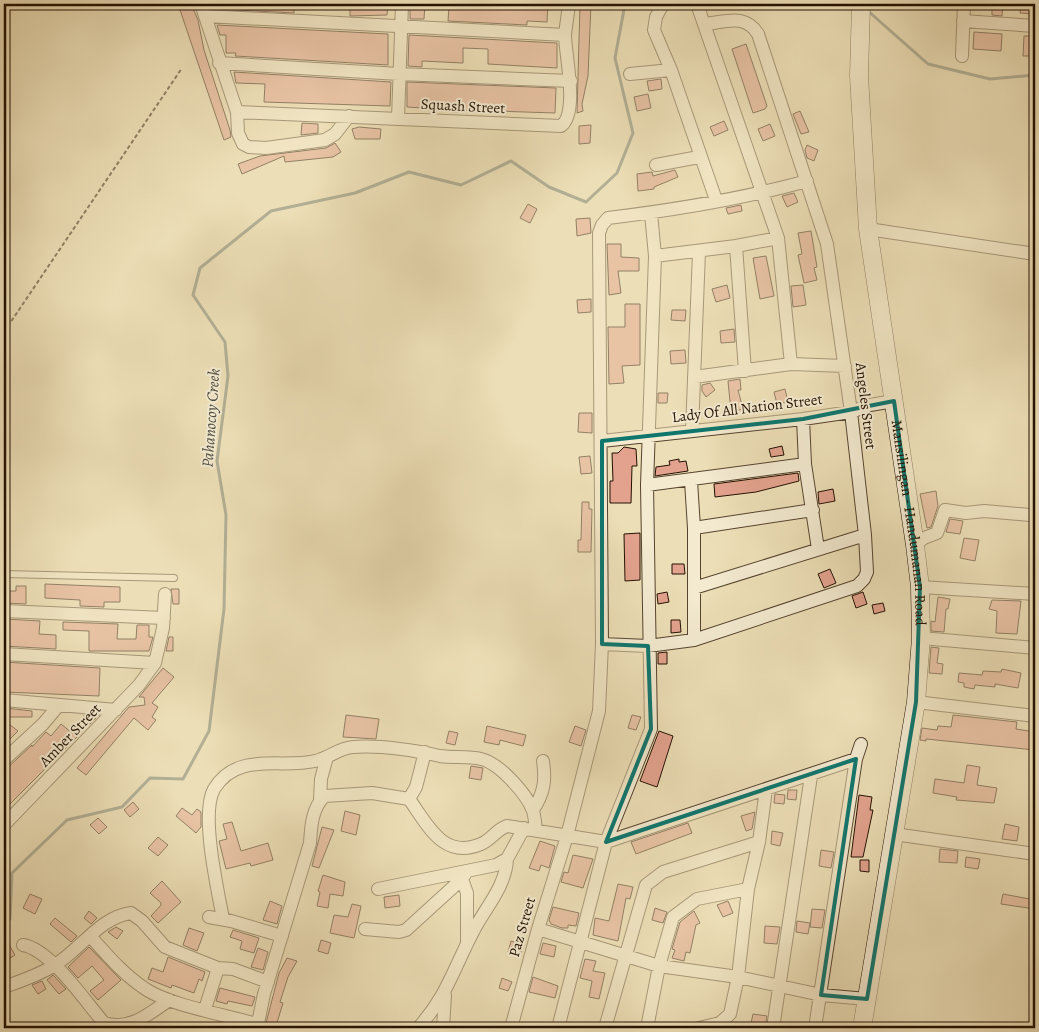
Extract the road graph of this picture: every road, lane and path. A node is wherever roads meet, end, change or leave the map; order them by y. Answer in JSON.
{"nodes":[{"id":1,"x":201,"y":4,"type":"edge"},
{"id":2,"x":402,"y":4,"type":"edge"},
{"id":3,"x":569,"y":4,"type":"edge"},
{"id":4,"x":663,"y":4,"type":"edge"},
{"id":5,"x":697,"y":4,"type":"edge"},
{"id":6,"x":964,"y":4,"type":"edge"},
{"id":7,"x":861,"y":10,"type":"edge"},
{"id":8,"x":205,"y":16,"type":"junction"},
{"id":9,"x":963,"y":21,"type":"junction"},
{"id":10,"x":705,"y":24,"type":"junction"},
{"id":11,"x":1035,"y":26,"type":"edge"},
{"id":12,"x":401,"y":28,"type":"junction"},
{"id":13,"x":566,"y":35,"type":"junction"},
{"id":14,"x":962,"y":56,"type":"dead end"},
{"id":15,"x":219,"y":63,"type":"junction"},
{"id":16,"x":182,"y":68,"type":"dead end"},
{"id":17,"x":671,"y":70,"type":"junction"},
{"id":18,"x":399,"y":74,"type":"junction"},
{"id":19,"x":630,"y":74,"type":"dead end"},
{"id":20,"x":571,"y":81,"type":"junction"},
{"id":21,"x":237,"y":112,"type":"junction"},
{"id":22,"x":349,"y":116,"type":"junction"},
{"id":23,"x":398,"y":118,"type":"junction"},
{"id":24,"x":699,"y":157,"type":"junction"},
{"id":25,"x":656,"y":164,"type":"dead end"},
{"id":26,"x":807,"y":181,"type":"junction"},
{"id":27,"x":764,"y":193,"type":"junction"},
{"id":28,"x":716,"y":200,"type":"junction"},
{"id":29,"x":651,"y":213,"type":"junction"},
{"id":30,"x":868,"y":229,"type":"junction"},
{"id":31,"x":778,"y":238,"type":"junction"},
{"id":32,"x":736,"y":246,"type":"junction"},
{"id":33,"x":698,"y":252,"type":"junction"},
{"id":34,"x":1035,"y":254,"type":"edge"},
{"id":35,"x":655,"y":256,"type":"junction"},
{"id":36,"x":4,"y":332,"type":"edge"},
{"id":37,"x":791,"y":364,"type":"junction"},
{"id":38,"x":845,"y":366,"type":"junction"},
{"id":39,"x":745,"y":371,"type":"junction"},
{"id":40,"x":694,"y":378,"type":"junction"},
{"id":41,"x":894,"y":401,"type":"junction"},
{"id":42,"x":851,"y":412,"type":"junction"},
{"id":43,"x":803,"y":419,"type":"junction"},
{"id":44,"x":692,"y":431,"type":"junction"},
{"id":45,"x":648,"y":437,"type":"junction"},
{"id":46,"x":602,"y":441,"type":"junction"},
{"id":47,"x":805,"y":464,"type":"junction"},
{"id":48,"x":691,"y":481,"type":"junction"},
{"id":49,"x":647,"y":485,"type":"junction"},
{"id":50,"x":813,"y":510,"type":"junction"},
{"id":51,"x":1030,"y":515,"type":"dead end"},
{"id":52,"x":694,"y":528,"type":"junction"},
{"id":53,"x":865,"y":535,"type":"junction"},
{"id":54,"x":915,"y":545,"type":"junction"},
{"id":55,"x":818,"y":549,"type":"junction"},
{"id":56,"x":4,"y":574,"type":"edge"},
{"id":57,"x":174,"y":578,"type":"dead end"},
{"id":58,"x":920,"y":587,"type":"junction"},
{"id":59,"x":694,"y":588,"type":"junction"},
{"id":60,"x":164,"y":594,"type":"dead end"},
{"id":61,"x":1035,"y":594,"type":"edge"},
{"id":62,"x":4,"y":611,"type":"edge"},
{"id":63,"x":164,"y":618,"type":"junction"},
{"id":64,"x":921,"y":638,"type":"junction"},
{"id":65,"x":694,"y":640,"type":"junction"},
{"id":66,"x":602,"y":644,"type":"junction"},
{"id":67,"x":648,"y":646,"type":"junction"},
{"id":68,"x":1035,"y":648,"type":"edge"},
{"id":69,"x":4,"y":654,"type":"edge"},
{"id":70,"x":155,"y":663,"type":"junction"},
{"id":71,"x":4,"y":700,"type":"edge"},
{"id":72,"x":916,"y":702,"type":"junction"},
{"id":73,"x":59,"y":704,"type":"junction"},
{"id":74,"x":116,"y":710,"type":"junction"},
{"id":75,"x":1035,"y":716,"type":"edge"},
{"id":76,"x":861,"y":744,"type":"dead end"},
{"id":77,"x":424,"y":752,"type":"junction"},
{"id":78,"x":327,"y":756,"type":"junction"},
{"id":79,"x":856,"y":759,"type":"junction"},
{"id":80,"x":4,"y":760,"type":"edge"},
{"id":81,"x":543,"y":762,"type":"dead end"},
{"id":82,"x":811,"y":776,"type":"junction"},
{"id":83,"x":766,"y":789,"type":"junction"},
{"id":84,"x":409,"y":799,"type":"junction"},
{"id":85,"x":320,"y":800,"type":"junction"},
{"id":86,"x":532,"y":810,"type":"junction"},
{"id":87,"x":4,"y":825,"type":"edge"},
{"id":88,"x":530,"y":829,"type":"junction"},
{"id":89,"x":894,"y":834,"type":"junction"},
{"id":90,"x":567,"y":836,"type":"junction"},
{"id":91,"x":606,"y":842,"type":"junction"},
{"id":92,"x":759,"y":842,"type":"junction"},
{"id":93,"x":1035,"y":854,"type":"edge"},
{"id":94,"x":507,"y":859,"type":"junction"},
{"id":95,"x":465,"y":875,"type":"junction"},
{"id":96,"x":378,"y":889,"type":"dead end"},
{"id":97,"x":748,"y":889,"type":"junction"},
{"id":98,"x":209,"y":917,"type":"dead end"},
{"id":99,"x":223,"y":919,"type":"junction"},
{"id":100,"x":365,"y":929,"type":"dead end"},
{"id":101,"x":538,"y":929,"type":"junction"},
{"id":102,"x":282,"y":936,"type":"junction"},
{"id":103,"x":90,"y":937,"type":"junction"},
{"id":104,"x":581,"y":942,"type":"junction"},
{"id":105,"x":23,"y":945,"type":"dead end"},
{"id":106,"x":467,"y":945,"type":"junction"},
{"id":107,"x":625,"y":956,"type":"junction"},
{"id":108,"x":54,"y":965,"type":"junction"},
{"id":109,"x":659,"y":966,"type":"junction"},
{"id":110,"x":218,"y":968,"type":"junction"},
{"id":111,"x":738,"y":977,"type":"junction"},
{"id":112,"x":268,"y":982,"type":"junction"},
{"id":113,"x":779,"y":986,"type":"junction"},
{"id":114,"x":4,"y":987,"type":"edge"},
{"id":115,"x":446,"y":992,"type":"junction"},
{"id":116,"x":821,"y":995,"type":"junction"},
{"id":117,"x":866,"y":999,"type":"junction"},
{"id":118,"x":169,"y":1000,"type":"junction"},
{"id":119,"x":205,"y":1009,"type":"junction"},
{"id":120,"x":257,"y":1026,"type":"edge"},
{"id":121,"x":418,"y":1028,"type":"edge"},
{"id":122,"x":443,"y":1028,"type":"edge"},
{"id":123,"x":511,"y":1028,"type":"edge"},
{"id":124,"x":558,"y":1028,"type":"edge"},
{"id":125,"x":605,"y":1028,"type":"edge"},
{"id":126,"x":647,"y":1028,"type":"edge"},
{"id":127,"x":700,"y":1028,"type":"edge"},
{"id":128,"x":773,"y":1028,"type":"edge"},
{"id":129,"x":815,"y":1028,"type":"edge"},
{"id":130,"x":862,"y":1028,"type":"edge"}],
"edges":[{"from":1,"to":8,"type":"street"},
{"from":2,"to":12,"type":"street"},
{"from":3,"to":13,"type":"street","name":"Squash Street"},
{"from":4,"to":17,"type":"street"},
{"from":5,"to":10,"type":"street"},
{"from":6,"to":9,"type":"street"},
{"from":7,"to":30,"type":"street","name":"Mansilingan - Handumanan Road"},
{"from":8,"to":12,"type":"street"},
{"from":8,"to":15,"type":"street"},
{"from":9,"to":11,"type":"street"},
{"from":9,"to":14,"type":"street"},
{"from":10,"to":26,"type":"street","name":"Angeles Street"},
{"from":10,"to":27,"type":"street"},
{"from":12,"to":13,"type":"street"},
{"from":12,"to":18,"type":"street"},
{"from":13,"to":20,"type":"street","name":"Squash Street"},
{"from":15,"to":18,"type":"street"},
{"from":15,"to":21,"type":"street"},
{"from":16,"to":36,"type":"path"},
{"from":17,"to":19,"type":"street"},
{"from":17,"to":24,"type":"street"},
{"from":18,"to":20,"type":"street"},
{"from":18,"to":23,"type":"street"},
{"from":20,"to":23,"type":"street","name":"Squash Street"},
{"from":21,"to":22,"type":"street","name":"Squash Street"},
{"from":21,"to":22,"type":"street"},
{"from":22,"to":23,"type":"street","name":"Squash Street"},
{"from":24,"to":25,"type":"street"},
{"from":24,"to":28,"type":"street"},
{"from":26,"to":27,"type":"street"},
{"from":26,"to":38,"type":"street","name":"Angeles Street"},
{"from":27,"to":28,"type":"street"},
{"from":27,"to":31,"type":"street"},
{"from":28,"to":29,"type":"street"},
{"from":29,"to":35,"type":"street"},
{"from":29,"to":46,"type":"street","name":"Paz Street"},
{"from":30,"to":34,"type":"street"},
{"from":30,"to":41,"type":"street","name":"Mansilingan - Handumanan Road"},
{"from":31,"to":32,"type":"street"},
{"from":31,"to":37,"type":"street"},
{"from":32,"to":33,"type":"street"},
{"from":32,"to":39,"type":"street"},
{"from":33,"to":35,"type":"street"},
{"from":33,"to":40,"type":"street"},
{"from":35,"to":45,"type":"street"},
{"from":37,"to":38,"type":"street"},
{"from":37,"to":39,"type":"street"},
{"from":38,"to":42,"type":"street","name":"Angeles Street"},
{"from":39,"to":40,"type":"street"},
{"from":40,"to":44,"type":"street"},
{"from":41,"to":42,"type":"street","name":"Lady Of All Nation Street"},
{"from":41,"to":54,"type":"street","name":"Mansilingan - Handumanan Road"},
{"from":42,"to":43,"type":"street","name":"Lady Of All Nation Street"},
{"from":42,"to":53,"type":"street","name":"Angeles Street"},
{"from":43,"to":44,"type":"street","name":"Lady Of All Nation Street"},
{"from":43,"to":47,"type":"street"},
{"from":44,"to":45,"type":"street","name":"Lady Of All Nation Street"},
{"from":45,"to":46,"type":"street","name":"Lady Of All Nation Street"},
{"from":45,"to":49,"type":"street"},
{"from":46,"to":66,"type":"street","name":"Paz Street"},
{"from":47,"to":48,"type":"street"},
{"from":47,"to":50,"type":"street"},
{"from":48,"to":49,"type":"street"},
{"from":48,"to":52,"type":"street"},
{"from":49,"to":67,"type":"street"},
{"from":50,"to":52,"type":"street"},
{"from":50,"to":55,"type":"street"},
{"from":51,"to":54,"type":"street"},
{"from":52,"to":59,"type":"street"},
{"from":53,"to":55,"type":"street"},
{"from":53,"to":65,"type":"street","name":"Angeles Street"},
{"from":54,"to":58,"type":"street","name":"Mansilingan - Handumanan Road"},
{"from":55,"to":59,"type":"street"},
{"from":56,"to":57,"type":"lane"},
{"from":58,"to":61,"type":"street"},
{"from":58,"to":64,"type":"street","name":"Mansilingan - Handumanan Road"},
{"from":59,"to":65,"type":"street"},
{"from":60,"to":63,"type":"street"},
{"from":62,"to":63,"type":"street"},
{"from":63,"to":70,"type":"street"},
{"from":64,"to":68,"type":"street"},
{"from":64,"to":72,"type":"street","name":"Mansilingan - Handumanan Road"},
{"from":65,"to":67,"type":"street","name":"Angeles Street"},
{"from":66,"to":67,"type":"street","name":"Angeles Street"},
{"from":66,"to":90,"type":"street","name":"Paz Street"},
{"from":67,"to":91,"type":"street"},
{"from":69,"to":70,"type":"street"},
{"from":70,"to":74,"type":"street","name":"Amber Street"},
{"from":71,"to":73,"type":"street"},
{"from":72,"to":75,"type":"street"},
{"from":72,"to":89,"type":"street","name":"Mansilingan - Handumanan Road"},
{"from":73,"to":74,"type":"street"},
{"from":73,"to":80,"type":"street"},
{"from":74,"to":87,"type":"street","name":"Amber Street"},
{"from":76,"to":79,"type":"street"},
{"from":77,"to":78,"type":"street"},
{"from":77,"to":84,"type":"street"},
{"from":77,"to":86,"type":"street"},
{"from":78,"to":85,"type":"street"},
{"from":78,"to":99,"type":"street"},
{"from":79,"to":82,"type":"street"},
{"from":79,"to":116,"type":"street"},
{"from":81,"to":86,"type":"street"},
{"from":82,"to":83,"type":"street"},
{"from":82,"to":113,"type":"street"},
{"from":83,"to":91,"type":"street"},
{"from":83,"to":92,"type":"street"},
{"from":84,"to":85,"type":"street"},
{"from":84,"to":88,"type":"street"},
{"from":85,"to":102,"type":"street"},
{"from":86,"to":88,"type":"street"},
{"from":88,"to":90,"type":"street"},
{"from":88,"to":94,"type":"street"},
{"from":89,"to":93,"type":"street"},
{"from":89,"to":117,"type":"street","name":"Mansilingan - Handumanan Road"},
{"from":90,"to":91,"type":"street"},
{"from":90,"to":101,"type":"street","name":"Paz Street"},
{"from":91,"to":104,"type":"street"},
{"from":92,"to":97,"type":"street"},
{"from":92,"to":107,"type":"street"},
{"from":94,"to":95,"type":"street"},
{"from":94,"to":106,"type":"street"},
{"from":95,"to":96,"type":"street"},
{"from":95,"to":100,"type":"street"},
{"from":95,"to":106,"type":"street"},
{"from":97,"to":109,"type":"street"},
{"from":97,"to":111,"type":"street"},
{"from":98,"to":99,"type":"street"},
{"from":99,"to":102,"type":"street"},
{"from":101,"to":104,"type":"street"},
{"from":101,"to":123,"type":"street","name":"Paz Street"},
{"from":102,"to":112,"type":"street"},
{"from":103,"to":108,"type":"street"},
{"from":103,"to":110,"type":"street"},
{"from":103,"to":118,"type":"street"},
{"from":104,"to":107,"type":"street"},
{"from":104,"to":124,"type":"street"},
{"from":105,"to":108,"type":"street"},
{"from":106,"to":115,"type":"street"},
{"from":107,"to":109,"type":"street"},
{"from":107,"to":125,"type":"street"},
{"from":108,"to":114,"type":"street"},
{"from":108,"to":118,"type":"street"},
{"from":109,"to":111,"type":"street"},
{"from":109,"to":126,"type":"street"},
{"from":110,"to":112,"type":"street"},
{"from":110,"to":119,"type":"street"},
{"from":111,"to":113,"type":"street"},
{"from":111,"to":127,"type":"street"},
{"from":112,"to":120,"type":"street"},
{"from":113,"to":116,"type":"street"},
{"from":113,"to":128,"type":"street"},
{"from":115,"to":121,"type":"street"},
{"from":115,"to":122,"type":"street"},
{"from":116,"to":117,"type":"street"},
{"from":116,"to":129,"type":"street"},
{"from":117,"to":130,"type":"street","name":"Mansilingan - Handumanan Road"},
{"from":118,"to":119,"type":"street"},
{"from":119,"to":120,"type":"street"}]}
